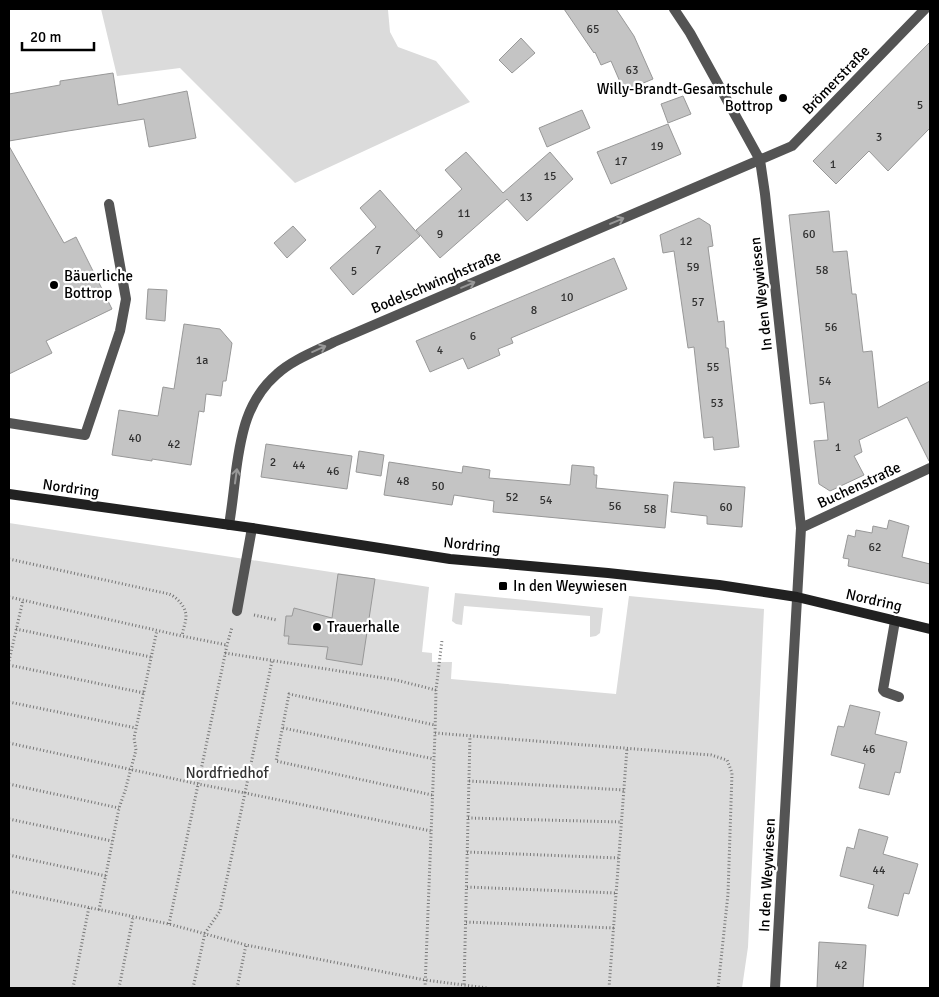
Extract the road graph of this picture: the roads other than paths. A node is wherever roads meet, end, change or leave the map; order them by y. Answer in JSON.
{"nodes":[{"id":1,"x":674,"y":9,"type":"edge"},
{"id":2,"x":925,"y":9,"type":"edge"},
{"id":3,"x":760,"y":160,"type":"junction"},
{"id":4,"x":109,"y":204,"type":"dead end"},
{"id":5,"x":9,"y":423,"type":"edge"},
{"id":6,"x":930,"y":468,"type":"edge"},
{"id":7,"x":9,"y":494,"type":"edge"},
{"id":8,"x":229,"y":525,"type":"junction"},
{"id":9,"x":252,"y":528,"type":"junction"},
{"id":10,"x":800,"y":528,"type":"junction"},
{"id":11,"x":798,"y":597,"type":"junction"},
{"id":12,"x":237,"y":611,"type":"road end"},
{"id":13,"x":895,"y":621,"type":"junction"},
{"id":14,"x":930,"y":629,"type":"edge"},
{"id":15,"x":899,"y":696,"type":"dead end"},
{"id":16,"x":776,"y":988,"type":"edge"}],
"edges":[{"from":1,"to":3,"type":"street","name":"In den Weywiesen"},
{"from":2,"to":3,"type":"street","name":"Brömerstraße"},
{"from":8,"to":3,"type":"street","name":"Bodelschwinghstraße","one_way":true},
{"from":3,"to":10,"type":"street","name":"In den Weywiesen"},
{"from":4,"to":5,"type":"street"},
{"from":6,"to":10,"type":"street","name":"Buchenstraße"},
{"from":7,"to":8,"type":"street","name":"Nordring"},
{"from":8,"to":9,"type":"street","name":"Nordring"},
{"from":9,"to":11,"type":"street","name":"Nordring"},
{"from":9,"to":12,"type":"street"},
{"from":10,"to":11,"type":"street","name":"In den Weywiesen"},
{"from":11,"to":13,"type":"street","name":"Nordring"},
{"from":11,"to":16,"type":"street","name":"In den Weywiesen"},
{"from":13,"to":14,"type":"street","name":"Nordring"},
{"from":13,"to":15,"type":"street"}]}
